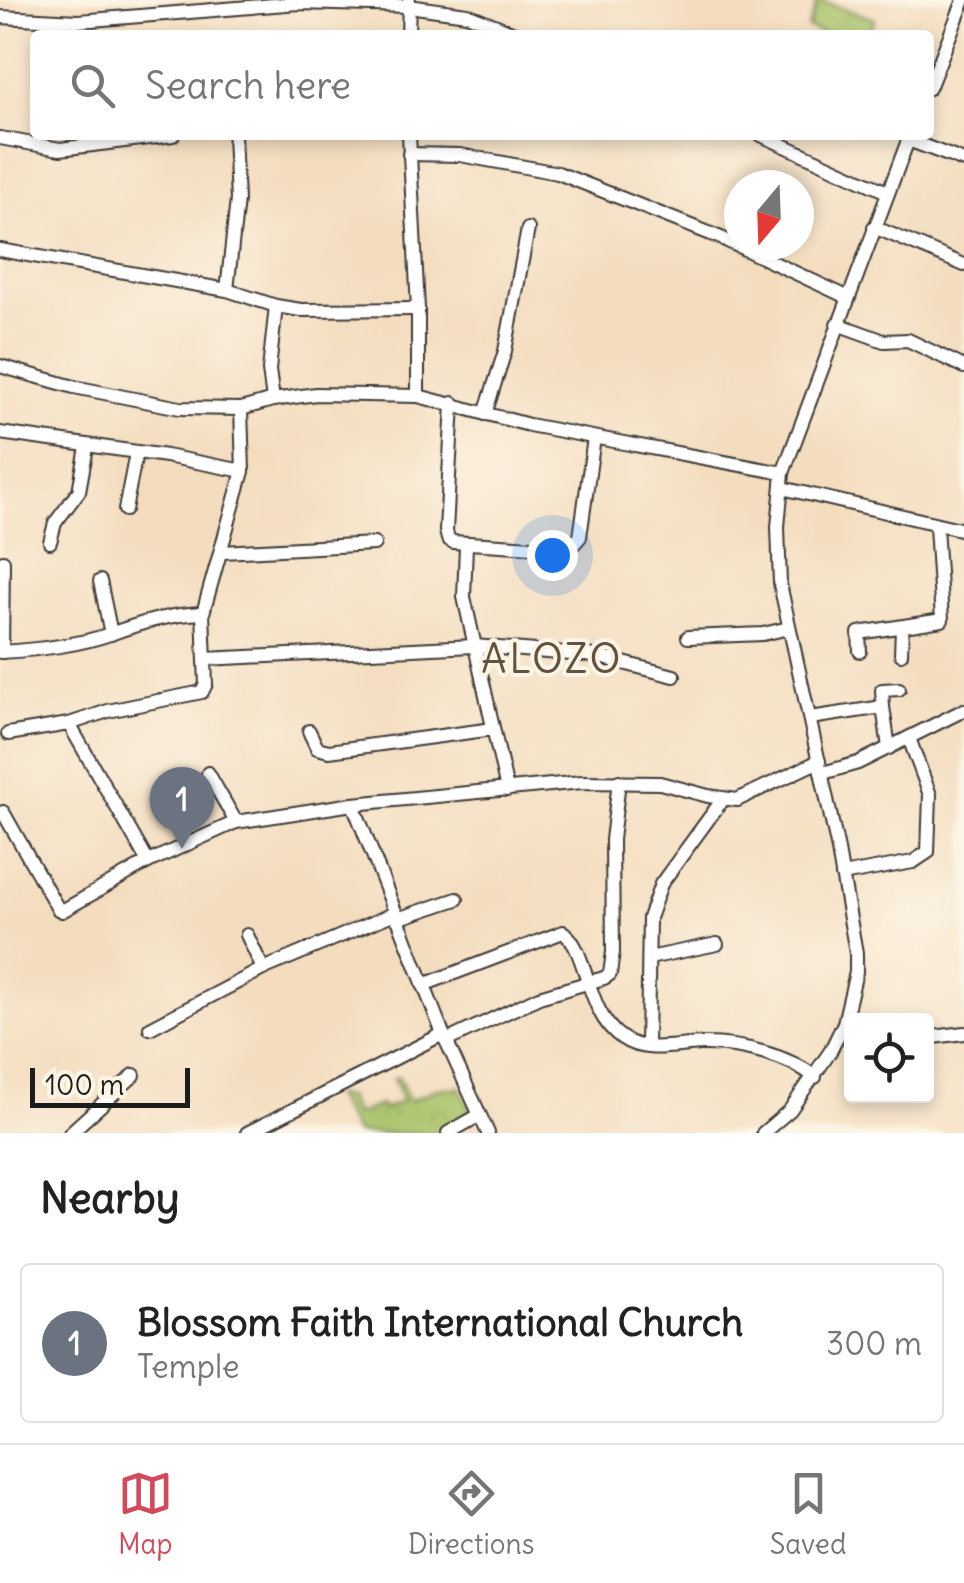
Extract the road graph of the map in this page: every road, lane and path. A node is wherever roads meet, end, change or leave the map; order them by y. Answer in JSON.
{"nodes":[{"id":1,"x":964,"y":0,"type":"edge"},
{"id":2,"x":409,"y":3,"type":"edge"},
{"id":3,"x":0,"y":17,"type":"edge"},
{"id":4,"x":408,"y":30,"type":"edge"},
{"id":5,"x":506,"y":30,"type":"edge"},
{"id":6,"x":934,"y":75,"type":"edge"},
{"id":7,"x":0,"y":138,"type":"edge"},
{"id":8,"x":133,"y":140,"type":"edge"},
{"id":9,"x":234,"y":140,"type":"edge"},
{"id":10,"x":408,"y":140,"type":"edge"},
{"id":11,"x":772,"y":140,"type":"edge"},
{"id":12,"x":908,"y":140,"type":"edge"},
{"id":13,"x":914,"y":140,"type":"edge"},
{"id":14,"x":409,"y":154,"type":"junction"},
{"id":15,"x":964,"y":161,"type":"edge"},
{"id":16,"x":888,"y":192,"type":"junction"},
{"id":17,"x":874,"y":227,"type":"junction"},
{"id":18,"x":528,"y":229,"type":"dead end"},
{"id":19,"x":0,"y":250,"type":"edge"},
{"id":20,"x":964,"y":264,"type":"edge"},
{"id":21,"x":227,"y":290,"type":"junction"},
{"id":22,"x":847,"y":297,"type":"junction"},
{"id":23,"x":276,"y":306,"type":"junction"},
{"id":24,"x":418,"y":310,"type":"junction"},
{"id":25,"x":838,"y":324,"type":"junction"},
{"id":26,"x":0,"y":366,"type":"edge"},
{"id":27,"x":964,"y":367,"type":"edge"},
{"id":28,"x":418,"y":396,"type":"junction"},
{"id":29,"x":273,"y":400,"type":"junction"},
{"id":30,"x":454,"y":403,"type":"junction"},
{"id":31,"x":241,"y":409,"type":"junction"},
{"id":32,"x":485,"y":414,"type":"junction"},
{"id":33,"x":0,"y":433,"type":"edge"},
{"id":34,"x":594,"y":438,"type":"junction"},
{"id":35,"x":87,"y":448,"type":"junction"},
{"id":36,"x":136,"y":453,"type":"junction"},
{"id":37,"x":243,"y":470,"type":"junction"},
{"id":38,"x":783,"y":473,"type":"junction"},
{"id":39,"x":782,"y":488,"type":"junction"},
{"id":40,"x":125,"y":510,"type":"dead end"},
{"id":41,"x":936,"y":526,"type":"junction"},
{"id":42,"x":964,"y":530,"type":"edge"},
{"id":43,"x":50,"y":542,"type":"dead end"},
{"id":44,"x":374,"y":544,"type":"dead end"},
{"id":45,"x":466,"y":544,"type":"junction"},
{"id":46,"x":222,"y":552,"type":"junction"},
{"id":47,"x":3,"y":562,"type":"dead end"},
{"id":48,"x":100,"y":581,"type":"dead end"},
{"id":49,"x":203,"y":612,"type":"junction"},
{"id":50,"x":902,"y":627,"type":"junction"},
{"id":51,"x":789,"y":628,"type":"junction"},
{"id":52,"x":111,"y":634,"type":"junction"},
{"id":53,"x":688,"y":636,"type":"dead end"},
{"id":54,"x":474,"y":646,"type":"junction"},
{"id":55,"x":860,"y":650,"type":"dead end"},
{"id":56,"x":1,"y":652,"type":"edge"},
{"id":57,"x":902,"y":654,"type":"dead end"},
{"id":58,"x":206,"y":659,"type":"junction"},
{"id":59,"x":674,"y":676,"type":"dead end"},
{"id":60,"x":899,"y":690,"type":"dead end"},
{"id":61,"x":883,"y":707,"type":"junction"},
{"id":62,"x":964,"y":710,"type":"edge"},
{"id":63,"x":810,"y":718,"type":"junction"},
{"id":64,"x":69,"y":724,"type":"junction"},
{"id":65,"x":493,"y":729,"type":"junction"},
{"id":66,"x":309,"y":731,"type":"dead end"},
{"id":67,"x":8,"y":734,"type":"dead end"},
{"id":68,"x":909,"y":738,"type":"junction"},
{"id":69,"x":889,"y":748,"type":"junction"},
{"id":70,"x":821,"y":767,"type":"junction"},
{"id":71,"x":208,"y":773,"type":"dead end"},
{"id":72,"x":620,"y":782,"type":"junction"},
{"id":73,"x":507,"y":790,"type":"junction"},
{"id":74,"x":723,"y":799,"type":"junction"},
{"id":75,"x":352,"y":804,"type":"junction"},
{"id":76,"x":3,"y":812,"type":"dead end"},
{"id":77,"x":236,"y":822,"type":"junction"},
{"id":78,"x":148,"y":862,"type":"junction"},
{"id":79,"x":842,"y":875,"type":"junction"},
{"id":80,"x":456,"y":899,"type":"dead end"},
{"id":81,"x":396,"y":916,"type":"junction"},
{"id":82,"x":247,"y":934,"type":"dead end"},
{"id":83,"x":717,"y":944,"type":"dead end"},
{"id":84,"x":649,"y":958,"type":"junction"},
{"id":85,"x":263,"y":969,"type":"junction"},
{"id":86,"x":587,"y":984,"type":"junction"},
{"id":87,"x":423,"y":985,"type":"junction"},
{"id":88,"x":850,"y":1013,"type":"edge"},
{"id":89,"x":150,"y":1028,"type":"dead end"},
{"id":90,"x":844,"y":1030,"type":"edge"},
{"id":91,"x":964,"y":1032,"type":"edge"},
{"id":92,"x":934,"y":1037,"type":"edge"},
{"id":93,"x":444,"y":1038,"type":"junction"},
{"id":94,"x":647,"y":1047,"type":"junction"},
{"id":95,"x":134,"y":1075,"type":"dead end"},
{"id":96,"x":815,"y":1077,"type":"junction"},
{"id":97,"x":478,"y":1116,"type":"junction"},
{"id":98,"x":70,"y":1133,"type":"edge"},
{"id":99,"x":247,"y":1133,"type":"edge"},
{"id":100,"x":448,"y":1133,"type":"edge"},
{"id":101,"x":488,"y":1133,"type":"edge"},
{"id":102,"x":763,"y":1133,"type":"edge"}],
"edges":[{"from":1,"to":6,"type":"street"},
{"from":2,"to":3,"type":"street"},
{"from":2,"to":4,"type":"street"},
{"from":2,"to":5,"type":"street"},
{"from":7,"to":8,"type":"street"},
{"from":9,"to":21,"type":"street"},
{"from":10,"to":14,"type":"street"},
{"from":11,"to":16,"type":"street"},
{"from":12,"to":16,"type":"street"},
{"from":13,"to":15,"type":"street"},
{"from":14,"to":22,"type":"street"},
{"from":14,"to":24,"type":"street"},
{"from":16,"to":17,"type":"street"},
{"from":17,"to":20,"type":"street"},
{"from":17,"to":22,"type":"street"},
{"from":18,"to":32,"type":"street"},
{"from":19,"to":21,"type":"street"},
{"from":21,"to":23,"type":"street"},
{"from":22,"to":25,"type":"street"},
{"from":23,"to":24,"type":"street"},
{"from":23,"to":29,"type":"street"},
{"from":24,"to":28,"type":"street"},
{"from":25,"to":27,"type":"street"},
{"from":25,"to":38,"type":"street"},
{"from":26,"to":31,"type":"street"},
{"from":28,"to":29,"type":"street"},
{"from":28,"to":30,"type":"street"},
{"from":29,"to":31,"type":"street"},
{"from":30,"to":32,"type":"street"},
{"from":30,"to":45,"type":"street"},
{"from":31,"to":37,"type":"street"},
{"from":32,"to":34,"type":"street"},
{"from":33,"to":35,"type":"street"},
{"from":34,"to":38,"type":"street"},
{"from":34,"to":45,"type":"street"},
{"from":35,"to":36,"type":"street"},
{"from":35,"to":43,"type":"street"},
{"from":36,"to":37,"type":"street"},
{"from":36,"to":40,"type":"street"},
{"from":37,"to":46,"type":"street"},
{"from":38,"to":39,"type":"street"},
{"from":39,"to":41,"type":"street"},
{"from":39,"to":51,"type":"street"},
{"from":41,"to":42,"type":"street"},
{"from":41,"to":50,"type":"street"},
{"from":44,"to":46,"type":"street"},
{"from":45,"to":54,"type":"street"},
{"from":46,"to":49,"type":"street"},
{"from":47,"to":56,"type":"street"},
{"from":48,"to":52,"type":"street"},
{"from":49,"to":52,"type":"street"},
{"from":49,"to":58,"type":"street"},
{"from":50,"to":55,"type":"street"},
{"from":50,"to":57,"type":"street"},
{"from":51,"to":53,"type":"street"},
{"from":51,"to":63,"type":"street"},
{"from":52,"to":56,"type":"street"},
{"from":54,"to":58,"type":"street"},
{"from":54,"to":59,"type":"street"},
{"from":54,"to":65,"type":"street"},
{"from":58,"to":64,"type":"street"},
{"from":60,"to":61,"type":"street"},
{"from":61,"to":63,"type":"street"},
{"from":61,"to":69,"type":"street"},
{"from":62,"to":68,"type":"street"},
{"from":63,"to":70,"type":"street"},
{"from":64,"to":67,"type":"street"},
{"from":64,"to":78,"type":"street"},
{"from":65,"to":66,"type":"street"},
{"from":65,"to":73,"type":"street"},
{"from":68,"to":69,"type":"street"},
{"from":68,"to":79,"type":"street"},
{"from":69,"to":70,"type":"street"},
{"from":70,"to":74,"type":"street"},
{"from":70,"to":79,"type":"street"},
{"from":71,"to":77,"type":"street"},
{"from":72,"to":73,"type":"street"},
{"from":72,"to":74,"type":"street"},
{"from":72,"to":86,"type":"street"},
{"from":73,"to":75,"type":"street"},
{"from":74,"to":84,"type":"street"},
{"from":75,"to":77,"type":"street"},
{"from":75,"to":81,"type":"street"},
{"from":76,"to":78,"type":"street"},
{"from":77,"to":78,"type":"street"},
{"from":79,"to":88,"type":"street"},
{"from":80,"to":81,"type":"street"},
{"from":81,"to":85,"type":"street"},
{"from":81,"to":87,"type":"street"},
{"from":82,"to":85,"type":"street"},
{"from":83,"to":84,"type":"street"},
{"from":84,"to":94,"type":"street"},
{"from":85,"to":89,"type":"street"},
{"from":86,"to":87,"type":"street"},
{"from":86,"to":93,"type":"street"},
{"from":86,"to":94,"type":"street"},
{"from":87,"to":93,"type":"street"},
{"from":90,"to":96,"type":"street"},
{"from":91,"to":92,"type":"street"},
{"from":93,"to":97,"type":"street"},
{"from":93,"to":99,"type":"street"},
{"from":94,"to":96,"type":"street"},
{"from":95,"to":98,"type":"street"},
{"from":96,"to":102,"type":"street"},
{"from":97,"to":100,"type":"street"},
{"from":97,"to":101,"type":"street"}]}
